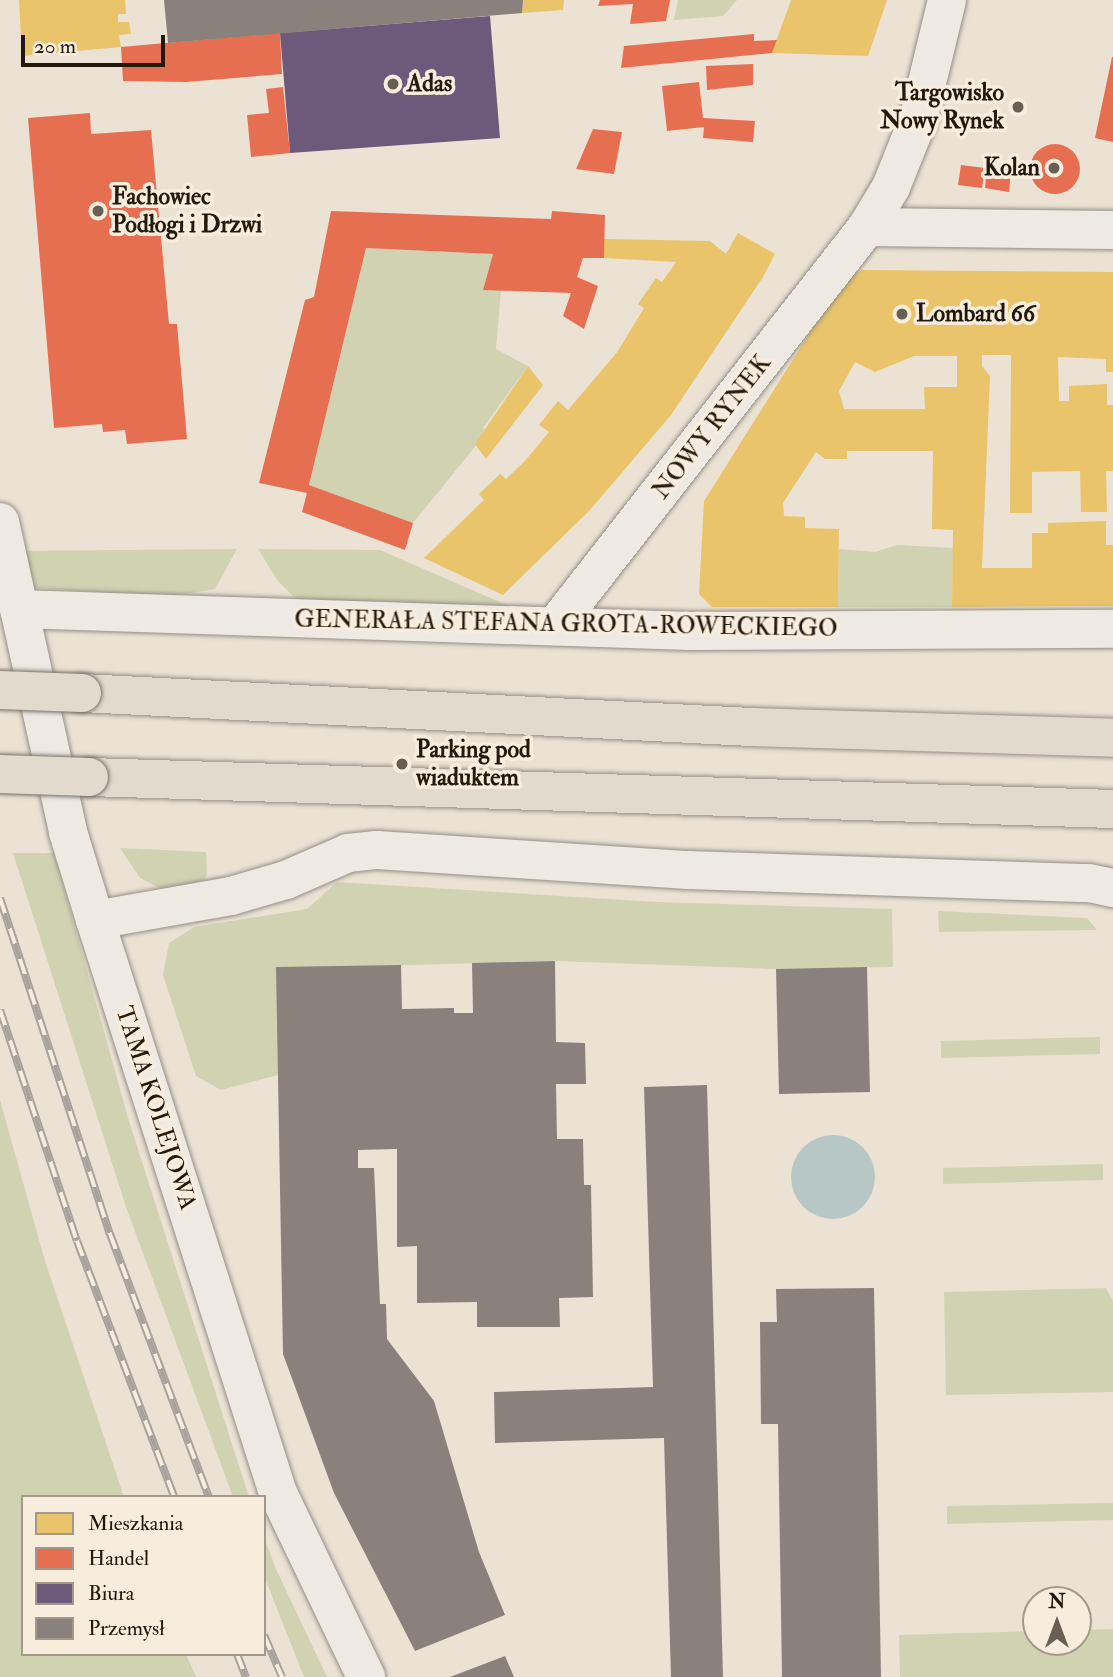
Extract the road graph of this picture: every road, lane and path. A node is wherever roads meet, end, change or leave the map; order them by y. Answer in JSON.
{"nodes":[{"id":1,"x":947,"y":0,"type":"edge"},
{"id":2,"x":867,"y":227,"type":"junction"},
{"id":3,"x":1113,"y":230,"type":"edge"},
{"id":4,"x":0,"y":522,"type":"edge"},
{"id":5,"x":19,"y":609,"type":"junction"},
{"id":6,"x":555,"y":626,"type":"junction"},
{"id":7,"x":1113,"y":629,"type":"edge"},
{"id":8,"x":0,"y":690,"type":"edge"},
{"id":9,"x":1113,"y":738,"type":"edge"},
{"id":10,"x":0,"y":774,"type":"edge"},
{"id":11,"x":1113,"y":809,"type":"edge"},
{"id":12,"x":1113,"y":888,"type":"edge"},
{"id":13,"x":95,"y":920,"type":"junction"},
{"id":14,"x":366,"y":1677,"type":"edge"}],
"edges":[{"from":1,"to":2,"type":"street","name":"NOWY RYNEK"},
{"from":2,"to":3,"type":"street"},
{"from":2,"to":6,"type":"street","name":"NOWY RYNEK"},
{"from":4,"to":5,"type":"street","name":"TAMA KOLEJOWA"},
{"from":5,"to":6,"type":"street","name":"GENERAŁA STEFANA GROTA-ROWECKIEGO"},
{"from":5,"to":13,"type":"street","name":"TAMA KOLEJOWA"},
{"from":6,"to":7,"type":"street","name":"GENERAŁA STEFANA GROTA-ROWECKIEGO"},
{"from":8,"to":9,"type":"main road","bridge":true},
{"from":10,"to":11,"type":"main road","bridge":true},
{"from":12,"to":13,"type":"street"},
{"from":13,"to":14,"type":"street","name":"TAMA KOLEJOWA"}]}
